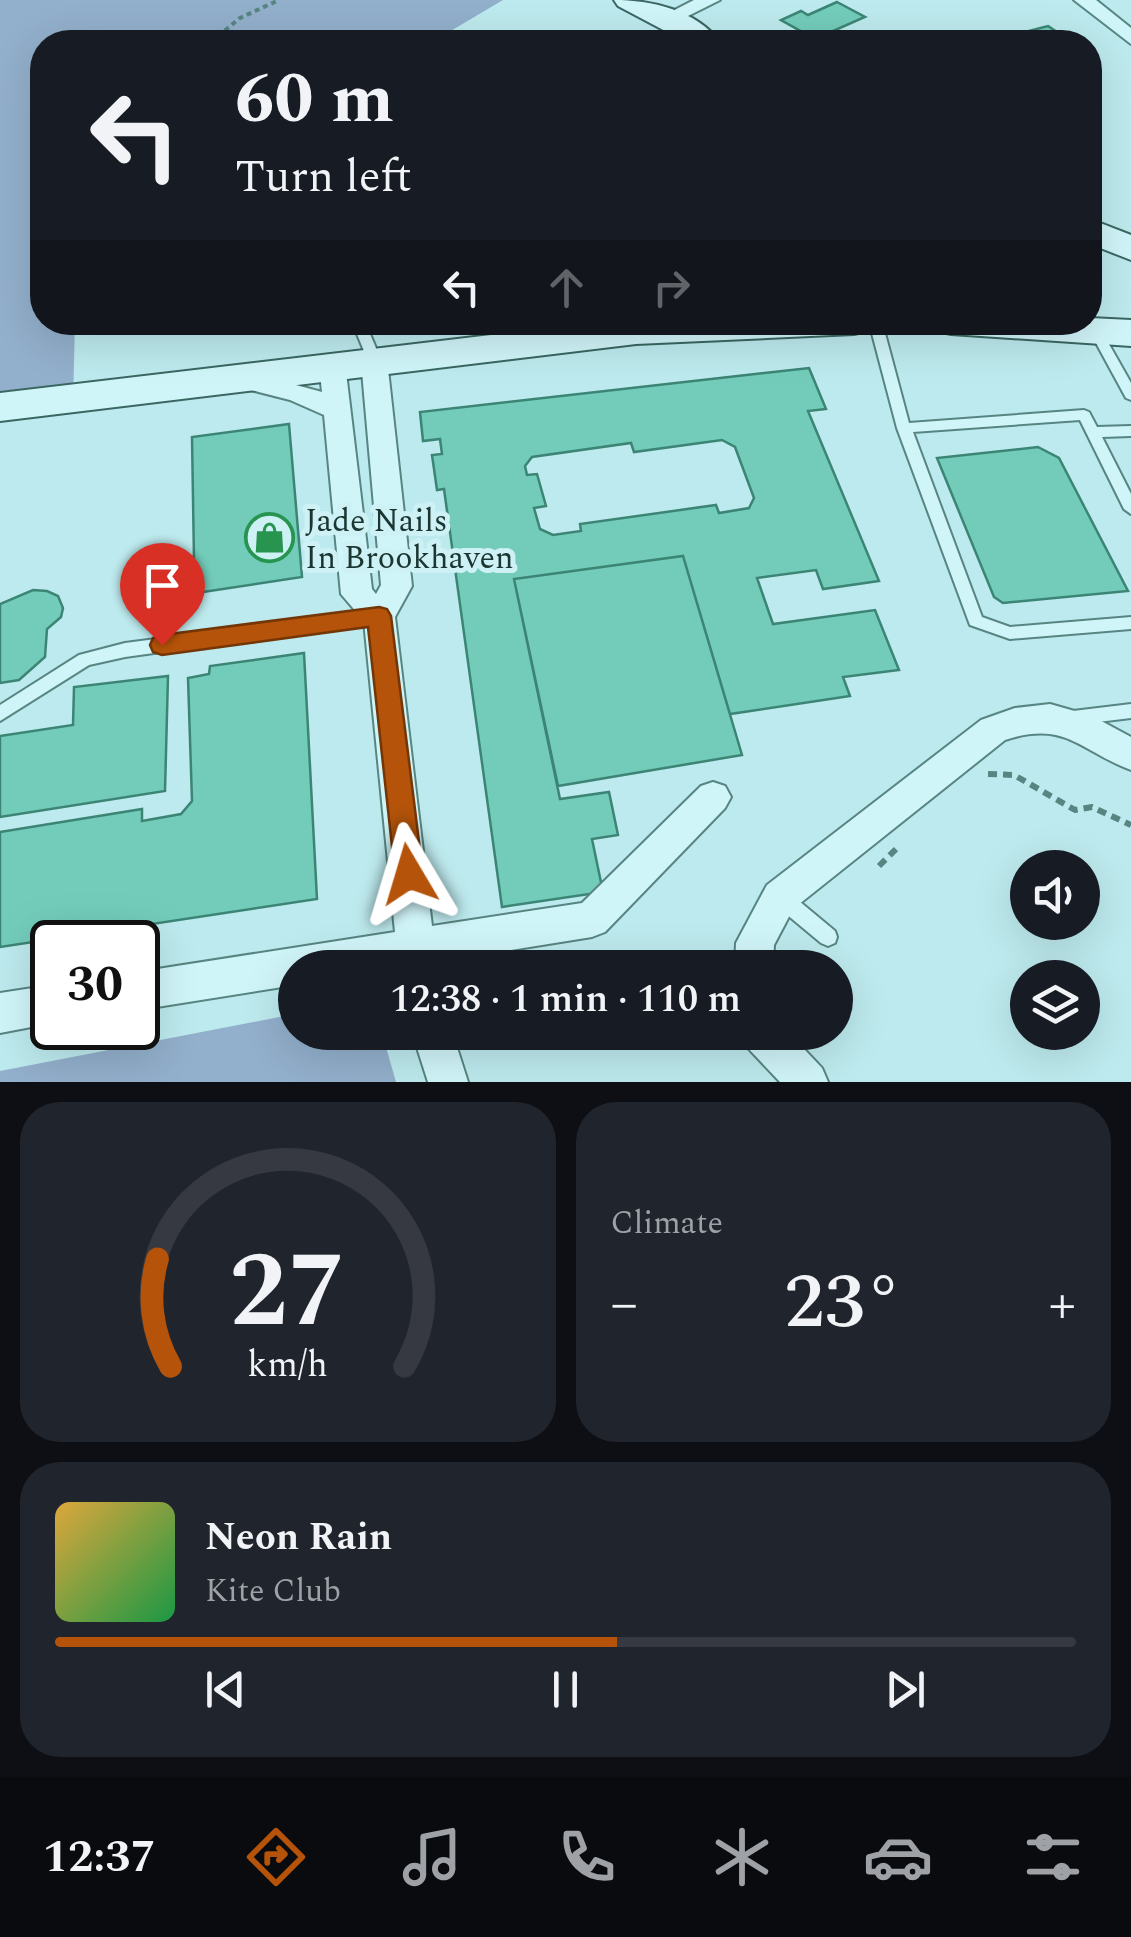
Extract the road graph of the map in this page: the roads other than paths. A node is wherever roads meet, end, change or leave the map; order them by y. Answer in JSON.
{"nodes":[{"id":1,"x":628,"y":0,"type":"edge"},
{"id":2,"x":710,"y":0,"type":"edge"},
{"id":3,"x":1084,"y":0,"type":"edge"},
{"id":4,"x":684,"y":30,"type":"edge"},
{"id":5,"x":693,"y":30,"type":"edge"},
{"id":6,"x":1131,"y":38,"type":"edge"},
{"id":7,"x":1102,"y":223,"type":"edge"},
{"id":8,"x":1102,"y":236,"type":"edge"},
{"id":9,"x":1131,"y":236,"type":"edge"},
{"id":10,"x":1131,"y":249,"type":"edge"},
{"id":11,"x":1113,"y":332,"type":"edge"},
{"id":12,"x":363,"y":335,"type":"edge"},
{"id":13,"x":572,"y":335,"type":"edge"},
{"id":14,"x":879,"y":335,"type":"edge"},
{"id":15,"x":374,"y":360,"type":"junction"},
{"id":16,"x":332,"y":364,"type":"junction"},
{"id":17,"x":228,"y":376,"type":"junction"},
{"id":18,"x":1131,"y":396,"type":"edge"},
{"id":19,"x":0,"y":406,"type":"edge"},
{"id":20,"x":336,"y":409,"type":"junction"},
{"id":21,"x":904,"y":428,"type":"junction"},
{"id":22,"x":1131,"y":431,"type":"edge"},
{"id":23,"x":1092,"y":432,"type":"junction"},
{"id":24,"x":1131,"y":510,"type":"edge"},
{"id":25,"x":379,"y":616,"type":"junction"},
{"id":26,"x":1131,"y":623,"type":"edge"},
{"id":27,"x":1131,"y":711,"type":"edge"},
{"id":28,"x":0,"y":714,"type":"edge"},
{"id":29,"x":1069,"y":718,"type":"junction"},
{"id":30,"x":1131,"y":755,"type":"edge"},
{"id":31,"x":714,"y":797,"type":"dead end"},
{"id":32,"x":780,"y":897,"type":"junction"},
{"id":33,"x":828,"y":937,"type":"dead end"},
{"id":34,"x":417,"y":950,"type":"edge"},
{"id":35,"x":454,"y":950,"type":"edge"},
{"id":36,"x":755,"y":950,"type":"edge"},
{"id":37,"x":278,"y":974,"type":"edge"},
{"id":38,"x":160,"y":988,"type":"edge"},
{"id":39,"x":30,"y":1008,"type":"edge"},
{"id":40,"x":0,"y":1013,"type":"edge"},
{"id":41,"x":438,"y":1050,"type":"edge"},
{"id":42,"x":777,"y":1050,"type":"edge"},
{"id":43,"x":448,"y":1082,"type":"edge"},
{"id":44,"x":808,"y":1082,"type":"edge"}],
"edges":[{"from":1,"to":4,"type":"main road"},
{"from":2,"to":5,"type":"street"},
{"from":3,"to":6,"type":"street"},
{"from":7,"to":9,"type":"main road"},
{"from":8,"to":10,"type":"main road"},
{"from":11,"to":18,"type":"lane"},
{"from":12,"to":15,"type":"lane"},
{"from":13,"to":15,"type":"main road"},
{"from":14,"to":21,"type":"lane"},
{"from":15,"to":16,"type":"main road"},
{"from":15,"to":25,"type":"street"},
{"from":16,"to":17,"type":"main road"},
{"from":16,"to":20,"type":"street"},
{"from":17,"to":19,"type":"main road"},
{"from":17,"to":20,"type":"street"},
{"from":20,"to":25,"type":"street"},
{"from":21,"to":23,"type":"lane"},
{"from":21,"to":26,"type":"lane"},
{"from":22,"to":23,"type":"lane"},
{"from":23,"to":24,"type":"lane"},
{"from":25,"to":28,"type":"lane"},
{"from":25,"to":34,"type":"street"},
{"from":27,"to":29,"type":"lane"},
{"from":29,"to":30,"type":"street"},
{"from":29,"to":32,"type":"street"},
{"from":31,"to":35,"type":"street"},
{"from":32,"to":33,"type":"lane"},
{"from":32,"to":36,"type":"street"},
{"from":37,"to":38,"type":"street"},
{"from":39,"to":40,"type":"street"},
{"from":41,"to":43,"type":"street"},
{"from":42,"to":44,"type":"street"}]}
